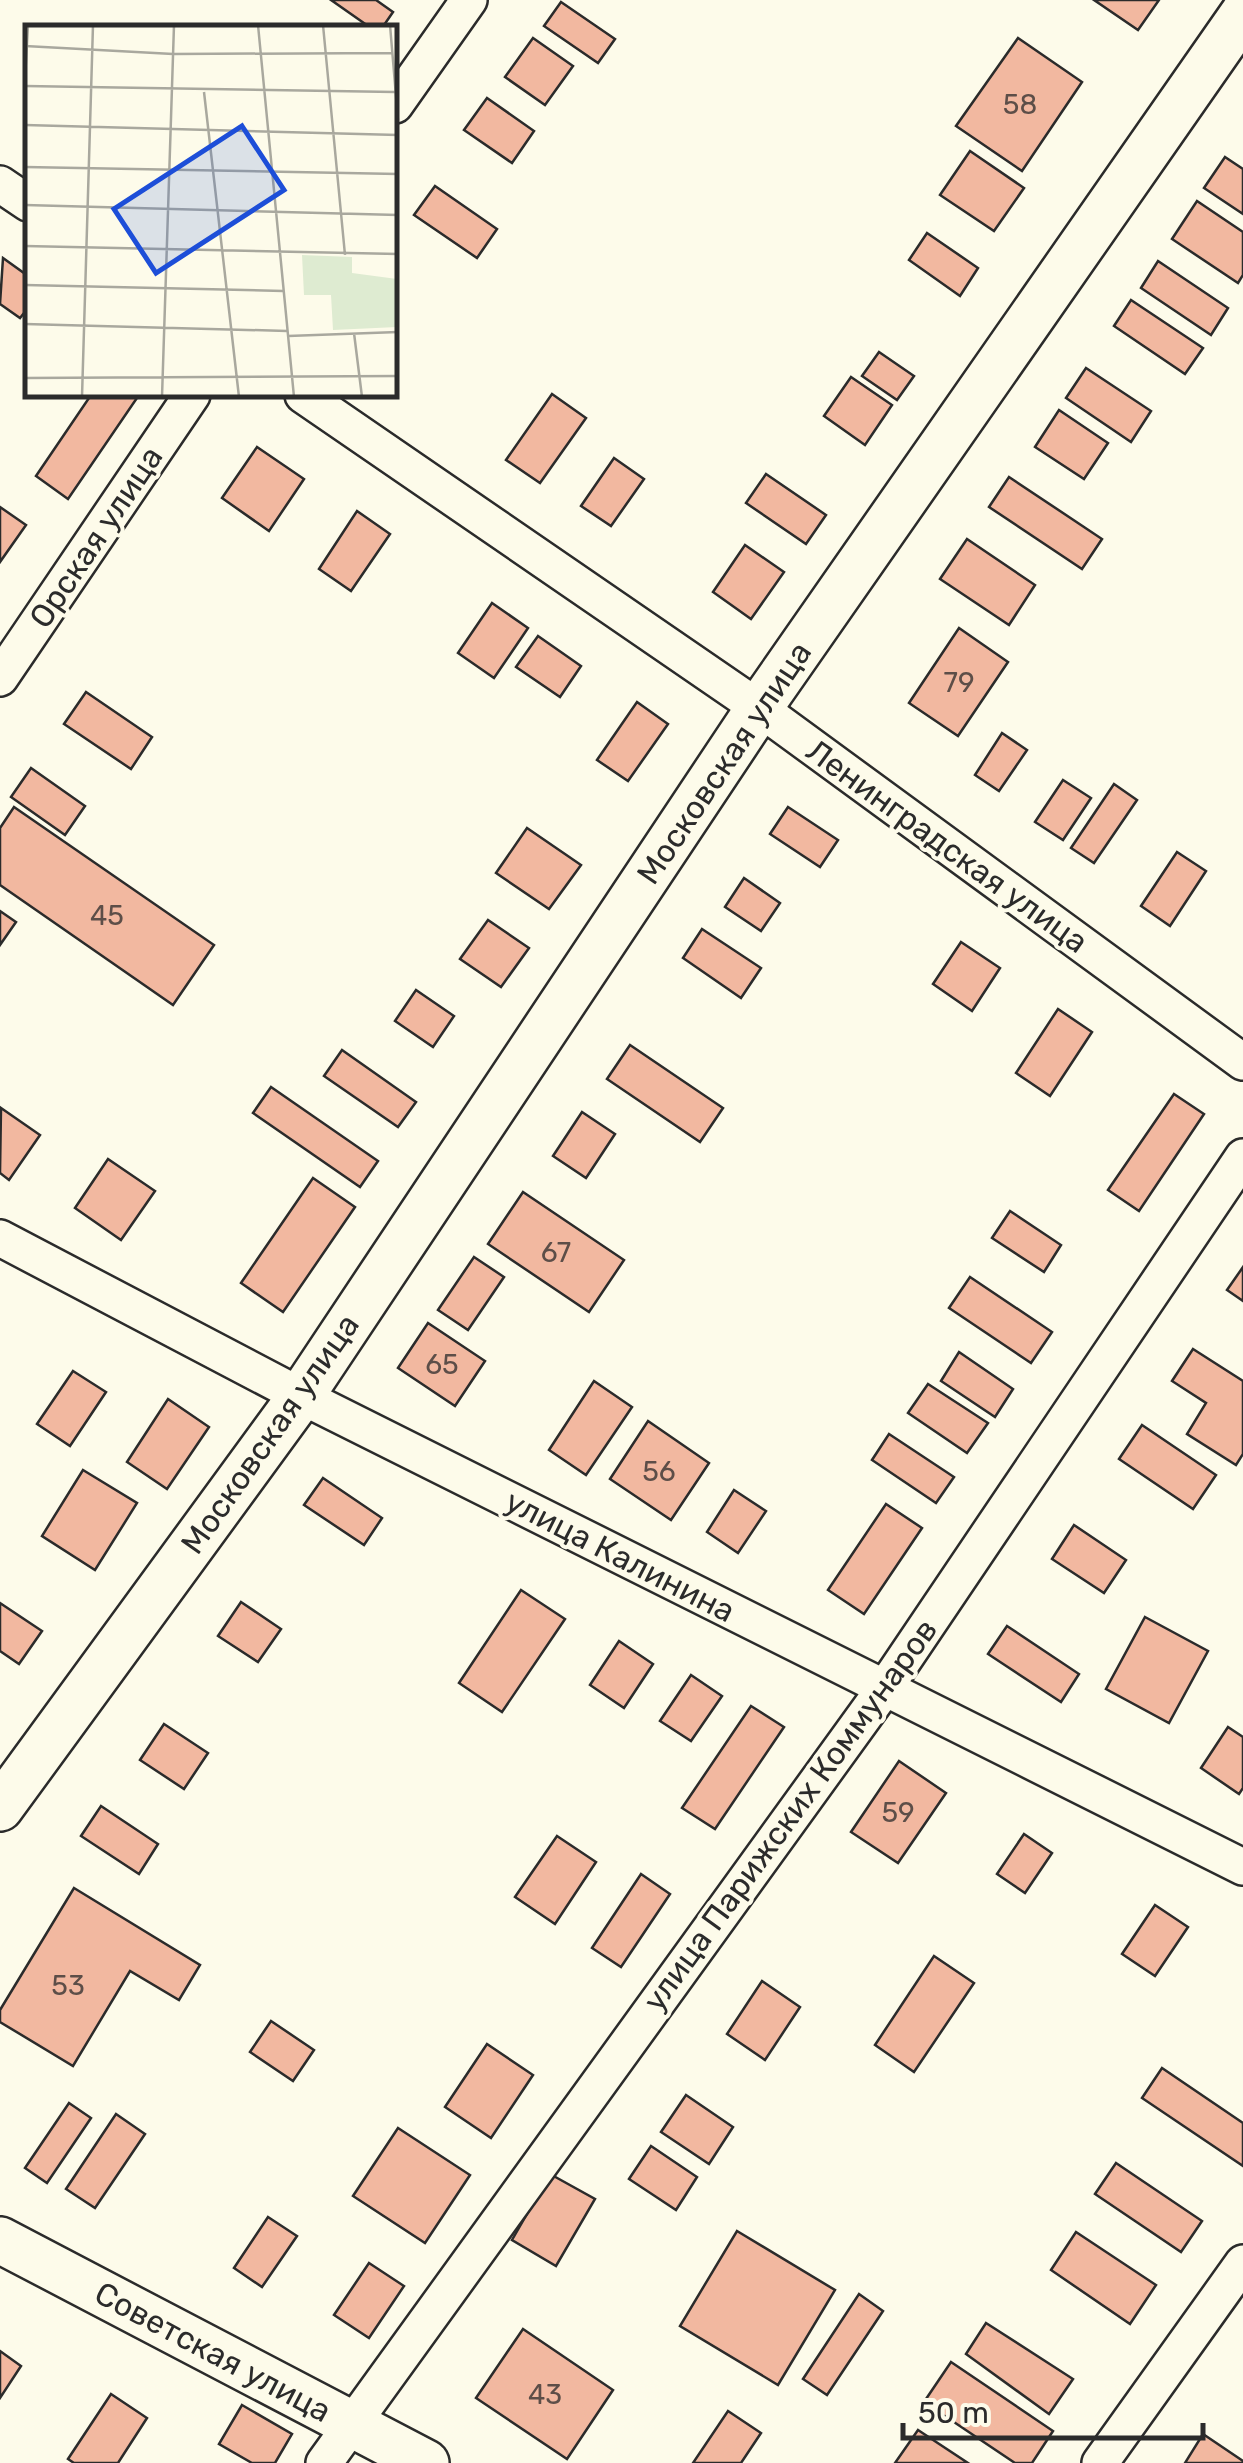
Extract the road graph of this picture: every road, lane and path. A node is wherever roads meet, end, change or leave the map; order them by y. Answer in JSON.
{"nodes":[{"id":1,"x":469,"y":0,"type":"edge"},
{"id":2,"x":1243,"y":14,"type":"edge"},
{"id":3,"x":398,"y":102,"type":"edge"},
{"id":4,"x":0,"y":184,"type":"edge"},
{"id":5,"x":25,"y":202,"type":"edge"},
{"id":6,"x":190,"y":398,"type":"edge"},
{"id":7,"x":306,"y":398,"type":"edge"},
{"id":8,"x":0,"y":678,"type":"edge"},
{"id":9,"x":759,"y":708,"type":"junction"},
{"id":10,"x":1243,"y":1062,"type":"edge"},
{"id":11,"x":1243,"y":1158,"type":"edge"},
{"id":12,"x":0,"y":1238,"type":"edge"},
{"id":13,"x":300,"y":1396,"type":"junction"},
{"id":14,"x":884,"y":1689,"type":"junction"},
{"id":15,"x":0,"y":1808,"type":"edge"},
{"id":16,"x":1243,"y":1867,"type":"edge"},
{"id":17,"x":0,"y":2240,"type":"edge"},
{"id":18,"x":1243,"y":2263,"type":"edge"},
{"id":19,"x":349,"y":2424,"type":"junction"},
{"id":20,"x":324,"y":2463,"type":"edge"},
{"id":21,"x":426,"y":2463,"type":"edge"},
{"id":22,"x":1100,"y":2463,"type":"edge"}],
"edges":[{"from":1,"to":3,"type":"street"},
{"from":2,"to":9,"type":"street","name":"Московская улица"},
{"from":4,"to":5,"type":"street"},
{"from":6,"to":8,"type":"street","name":"Орская улица"},
{"from":7,"to":9,"type":"street","name":"Ленинградская улица"},
{"from":9,"to":10,"type":"street","name":"Ленинградская улица"},
{"from":9,"to":13,"type":"street","name":"Московская улица"},
{"from":11,"to":14,"type":"street","name":"улица Парижских Коммунаров"},
{"from":12,"to":13,"type":"street","name":"улица Калинина"},
{"from":13,"to":14,"type":"street","name":"улица Калинина"},
{"from":13,"to":15,"type":"street","name":"Московская улица"},
{"from":14,"to":16,"type":"street","name":"улица Калинина"},
{"from":14,"to":19,"type":"street","name":"улица Парижских Коммунаров"},
{"from":17,"to":19,"type":"street","name":"Советская улица"},
{"from":18,"to":22,"type":"street"},
{"from":19,"to":20,"type":"street","name":"улица Парижских Коммунаров"},
{"from":19,"to":21,"type":"street","name":"Советская улица"}]}
